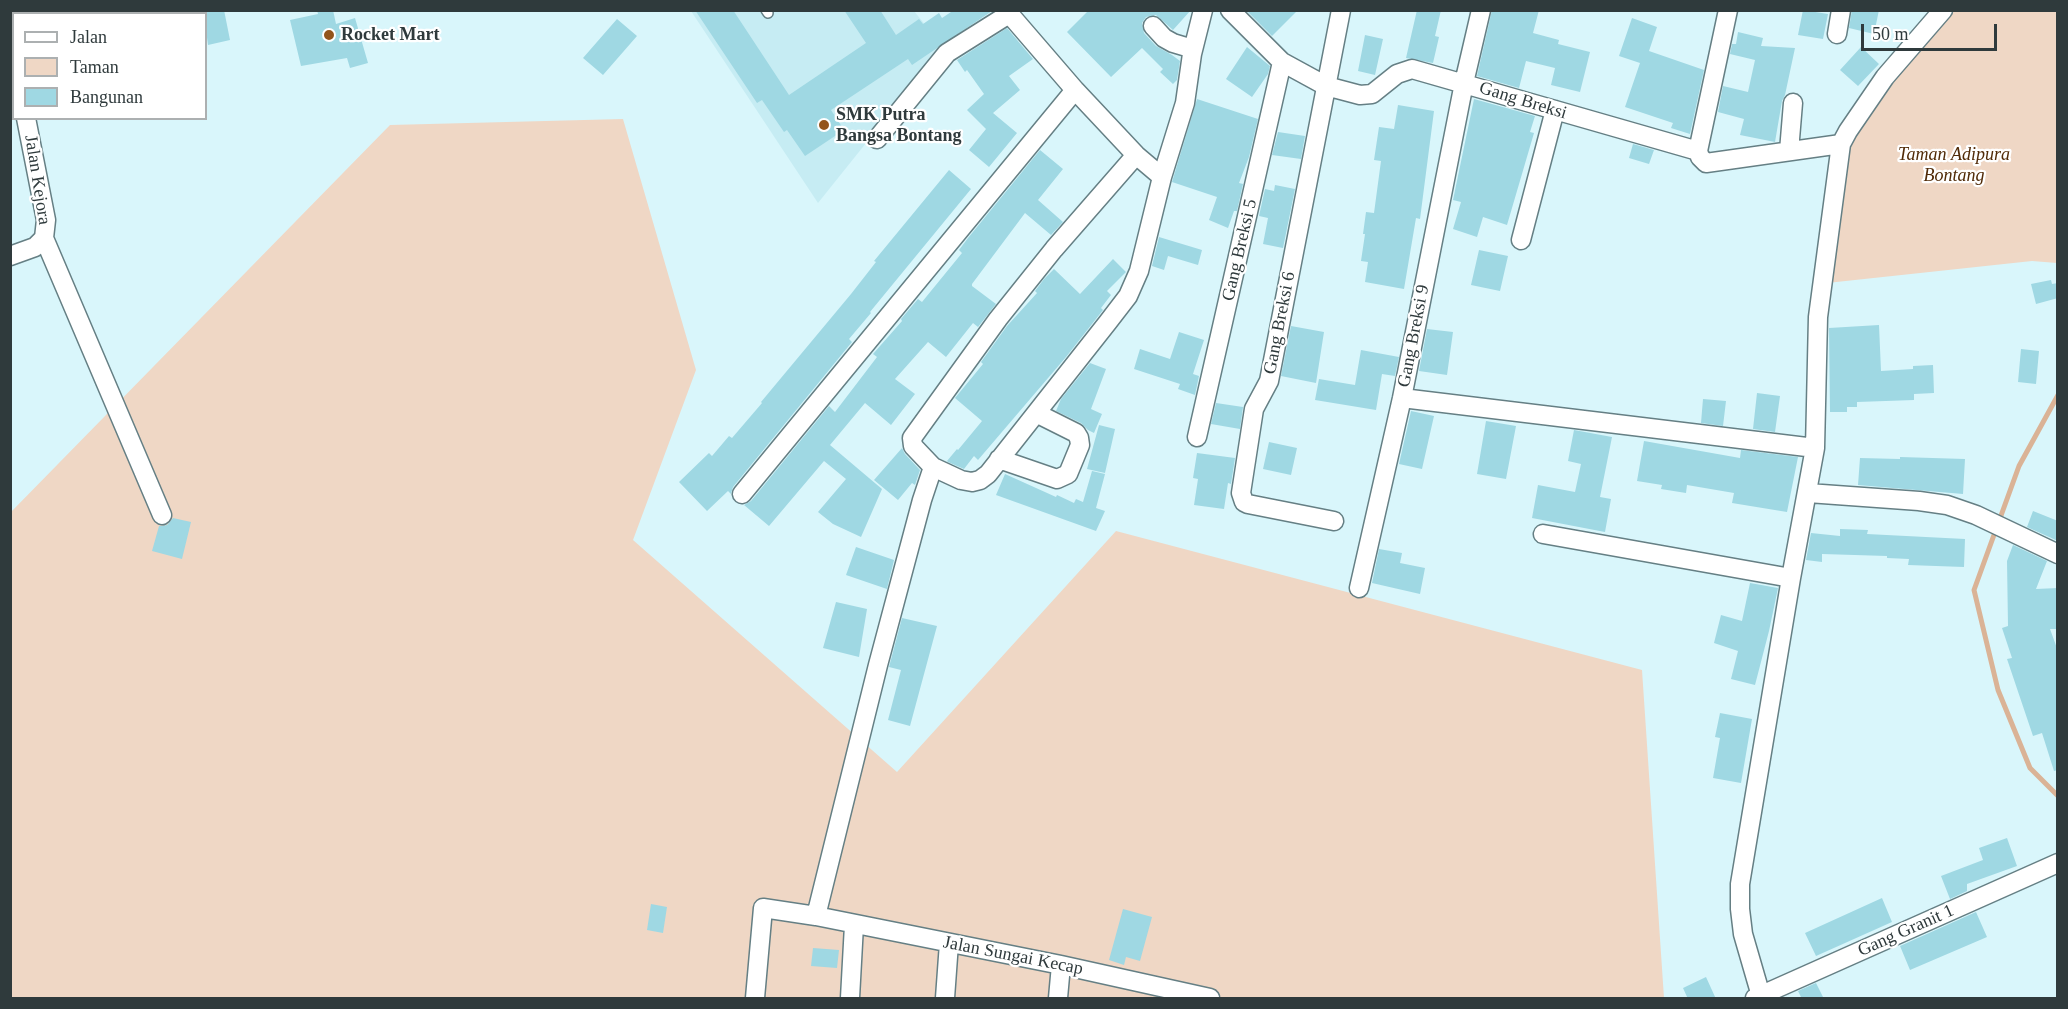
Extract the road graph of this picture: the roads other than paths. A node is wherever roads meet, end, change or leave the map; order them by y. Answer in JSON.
{"nodes":[{"id":1,"x":1203,"y":10,"type":"edge"},
{"id":2,"x":1230,"y":10,"type":"edge"},
{"id":3,"x":1341,"y":10,"type":"edge"},
{"id":4,"x":1481,"y":10,"type":"edge"},
{"id":5,"x":1728,"y":10,"type":"edge"},
{"id":6,"x":1841,"y":10,"type":"edge"},
{"id":7,"x":1943,"y":10,"type":"edge"},
{"id":8,"x":1008,"y":12,"type":"edge"},
{"id":9,"x":1153,"y":26,"type":"dead end"},
{"id":10,"x":1837,"y":34,"type":"dead end"},
{"id":11,"x":1193,"y":49,"type":"junction"},
{"id":12,"x":1282,"y":62,"type":"junction"},
{"id":13,"x":1464,"y":83,"type":"junction"},
{"id":14,"x":1326,"y":86,"type":"junction"},
{"id":15,"x":1075,"y":90,"type":"junction"},
{"id":16,"x":1793,"y":103,"type":"dead end"},
{"id":17,"x":1555,"y":110,"type":"junction"},
{"id":18,"x":24,"y":120,"type":"edge"},
{"id":19,"x":877,"y":139,"type":"dead end"},
{"id":20,"x":1841,"y":144,"type":"junction"},
{"id":21,"x":1698,"y":151,"type":"junction"},
{"id":22,"x":1790,"y":151,"type":"junction"},
{"id":23,"x":1136,"y":155,"type":"junction"},
{"id":24,"x":1162,"y":177,"type":"junction"},
{"id":25,"x":44,"y":238,"type":"junction"},
{"id":26,"x":1521,"y":240,"type":"dead end"},
{"id":27,"x":10,"y":256,"type":"edge"},
{"id":28,"x":1402,"y":398,"type":"junction"},
{"id":29,"x":1036,"y":412,"type":"junction"},
{"id":30,"x":1197,"y":437,"type":"dead end"},
{"id":31,"x":1815,"y":448,"type":"junction"},
{"id":32,"x":999,"y":459,"type":"junction"},
{"id":33,"x":933,"y":467,"type":"junction"},
{"id":34,"x":1808,"y":493,"type":"junction"},
{"id":35,"x":742,"y":494,"type":"dead end"},
{"id":36,"x":162,"y":515,"type":"dead end"},
{"id":37,"x":1334,"y":521,"type":"dead end"},
{"id":38,"x":1543,"y":534,"type":"dead end"},
{"id":39,"x":2058,"y":554,"type":"edge"},
{"id":40,"x":1791,"y":578,"type":"junction"},
{"id":41,"x":1359,"y":588,"type":"dead end"},
{"id":42,"x":2058,"y":863,"type":"edge"},
{"id":43,"x":816,"y":916,"type":"junction"},
{"id":44,"x":854,"y":925,"type":"junction"},
{"id":45,"x":949,"y":943,"type":"junction"},
{"id":46,"x":1061,"y":965,"type":"junction"},
{"id":47,"x":1150,"y":992,"type":"edge"},
{"id":48,"x":1758,"y":997,"type":"edge"},
{"id":49,"x":755,"y":999,"type":"edge"},
{"id":50,"x":850,"y":999,"type":"edge"},
{"id":51,"x":945,"y":999,"type":"edge"},
{"id":52,"x":1058,"y":999,"type":"edge"},
{"id":53,"x":1210,"y":999,"type":"edge"}],
"edges":[{"from":1,"to":11,"type":"street"},
{"from":2,"to":12,"type":"street","name":"Gang Breksi"},
{"from":3,"to":14,"type":"street","name":"Gang Breksi 6"},
{"from":4,"to":13,"type":"street","name":"Gang Breksi 9"},
{"from":5,"to":21,"type":"street"},
{"from":6,"to":10,"type":"street"},
{"from":7,"to":20,"type":"street"},
{"from":8,"to":15,"type":"street"},
{"from":8,"to":19,"type":"street"},
{"from":9,"to":11,"type":"street"},
{"from":11,"to":24,"type":"street"},
{"from":12,"to":14,"type":"street","name":"Gang Breksi"},
{"from":12,"to":30,"type":"street","name":"Gang Breksi 5"},
{"from":13,"to":14,"type":"street","name":"Gang Breksi"},
{"from":13,"to":17,"type":"street","name":"Gang Breksi"},
{"from":13,"to":28,"type":"street","name":"Gang Breksi 9"},
{"from":14,"to":37,"type":"street","name":"Gang Breksi 6"},
{"from":15,"to":23,"type":"street"},
{"from":15,"to":35,"type":"street"},
{"from":16,"to":22,"type":"street"},
{"from":17,"to":21,"type":"street","name":"Gang Breksi"},
{"from":17,"to":26,"type":"street"},
{"from":18,"to":25,"type":"street","name":"Jalan Kejora"},
{"from":20,"to":22,"type":"street","name":"Gang Breksi"},
{"from":20,"to":31,"type":"street"},
{"from":21,"to":22,"type":"street","name":"Gang Breksi"},
{"from":23,"to":24,"type":"street"},
{"from":23,"to":33,"type":"street"},
{"from":24,"to":29,"type":"street"},
{"from":25,"to":27,"type":"street","name":"Jalan Kejora"},
{"from":25,"to":36,"type":"street"},
{"from":28,"to":31,"type":"street"},
{"from":28,"to":41,"type":"street","name":"Gang Breksi 9"},
{"from":29,"to":32,"type":"street"},
{"from":29,"to":32,"type":"street"},
{"from":31,"to":34,"type":"street"},
{"from":32,"to":33,"type":"street"},
{"from":33,"to":43,"type":"street"},
{"from":34,"to":39,"type":"street"},
{"from":34,"to":40,"type":"street"},
{"from":38,"to":40,"type":"street"},
{"from":40,"to":48,"type":"street"},
{"from":42,"to":48,"type":"street","name":"Gang Granit 1"},
{"from":43,"to":44,"type":"street","name":"Jalan Sungai Kecap"},
{"from":43,"to":49,"type":"street","name":"Jalan Sungai Kecap"},
{"from":44,"to":45,"type":"street","name":"Jalan Sungai Kecap"},
{"from":44,"to":50,"type":"street"},
{"from":45,"to":46,"type":"street","name":"Jalan Sungai Kecap"},
{"from":45,"to":51,"type":"street"},
{"from":46,"to":47,"type":"street","name":"Jalan Sungai Kecap"},
{"from":46,"to":52,"type":"street"},
{"from":47,"to":53,"type":"street","name":"Jalan Sungai Kecap"}]}
